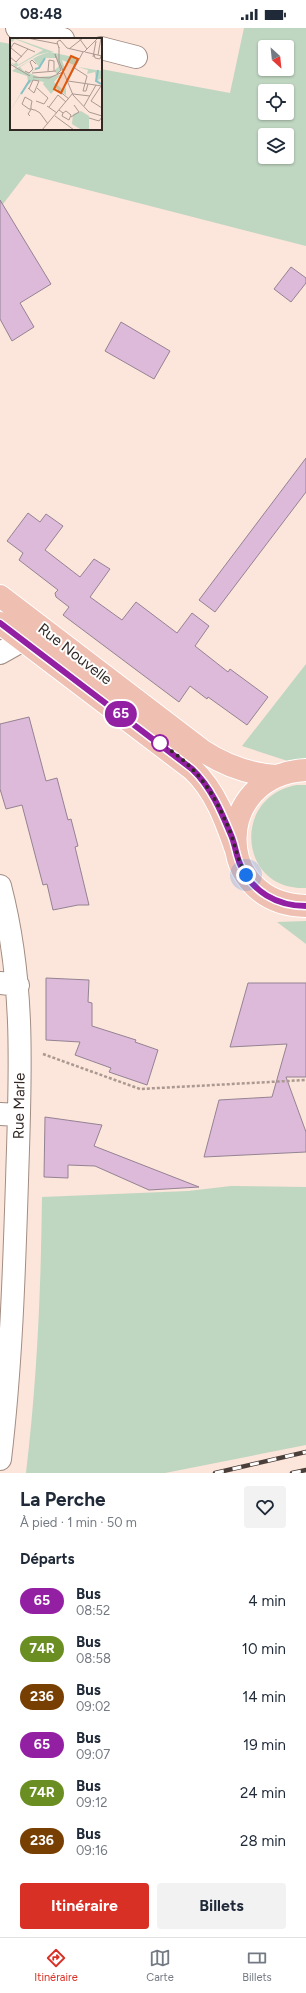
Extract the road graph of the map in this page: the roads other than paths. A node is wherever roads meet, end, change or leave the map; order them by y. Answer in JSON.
{"nodes":[{"id":1,"x":18,"y":28,"type":"edge"},
{"id":2,"x":59,"y":38,"type":"edge"},
{"id":3,"x":102,"y":48,"type":"edge"},
{"id":4,"x":136,"y":57,"type":"dead end"},
{"id":5,"x":0,"y":596,"type":"edge"},
{"id":6,"x":34,"y":622,"type":"junction"},
{"id":7,"x":0,"y":623,"type":"edge"},
{"id":8,"x":21,"y":639,"type":"junction"},
{"id":9,"x":0,"y":654,"type":"edge"},
{"id":10,"x":295,"y":770,"type":"edge"},
{"id":11,"x":236,"y":850,"type":"junction"},
{"id":12,"x":0,"y":886,"type":"edge"},
{"id":13,"x":306,"y":906,"type":"edge"},
{"id":14,"x":9,"y":984,"type":"edge"},
{"id":15,"x":9,"y":1114,"type":"edge"},
{"id":16,"x":7,"y":1266,"type":"edge"},
{"id":17,"x":0,"y":1459,"type":"edge"}],
"edges":[{"from":1,"to":2,"type":"street"},
{"from":3,"to":4,"type":"street"},
{"from":5,"to":6,"type":"main road","name":"Rue Nouvelle"},
{"from":6,"to":8,"type":"street"},
{"from":6,"to":10,"type":"main road","name":"Rue Nouvelle"},
{"from":7,"to":8,"type":"main road","name":"Rue Nouvelle"},
{"from":8,"to":9,"type":"street"},
{"from":8,"to":11,"type":"main road","name":"Rue Nouvelle"},
{"from":10,"to":11,"type":"main road"},
{"from":11,"to":13,"type":"main road","name":"Rue Nouvelle"},
{"from":12,"to":14,"type":"street","name":"Rue Marle"},
{"from":14,"to":15,"type":"street","name":"Rue Marle"},
{"from":15,"to":16,"type":"street","name":"Rue Marle"},
{"from":16,"to":17,"type":"street","name":"Rue Marle"}]}
